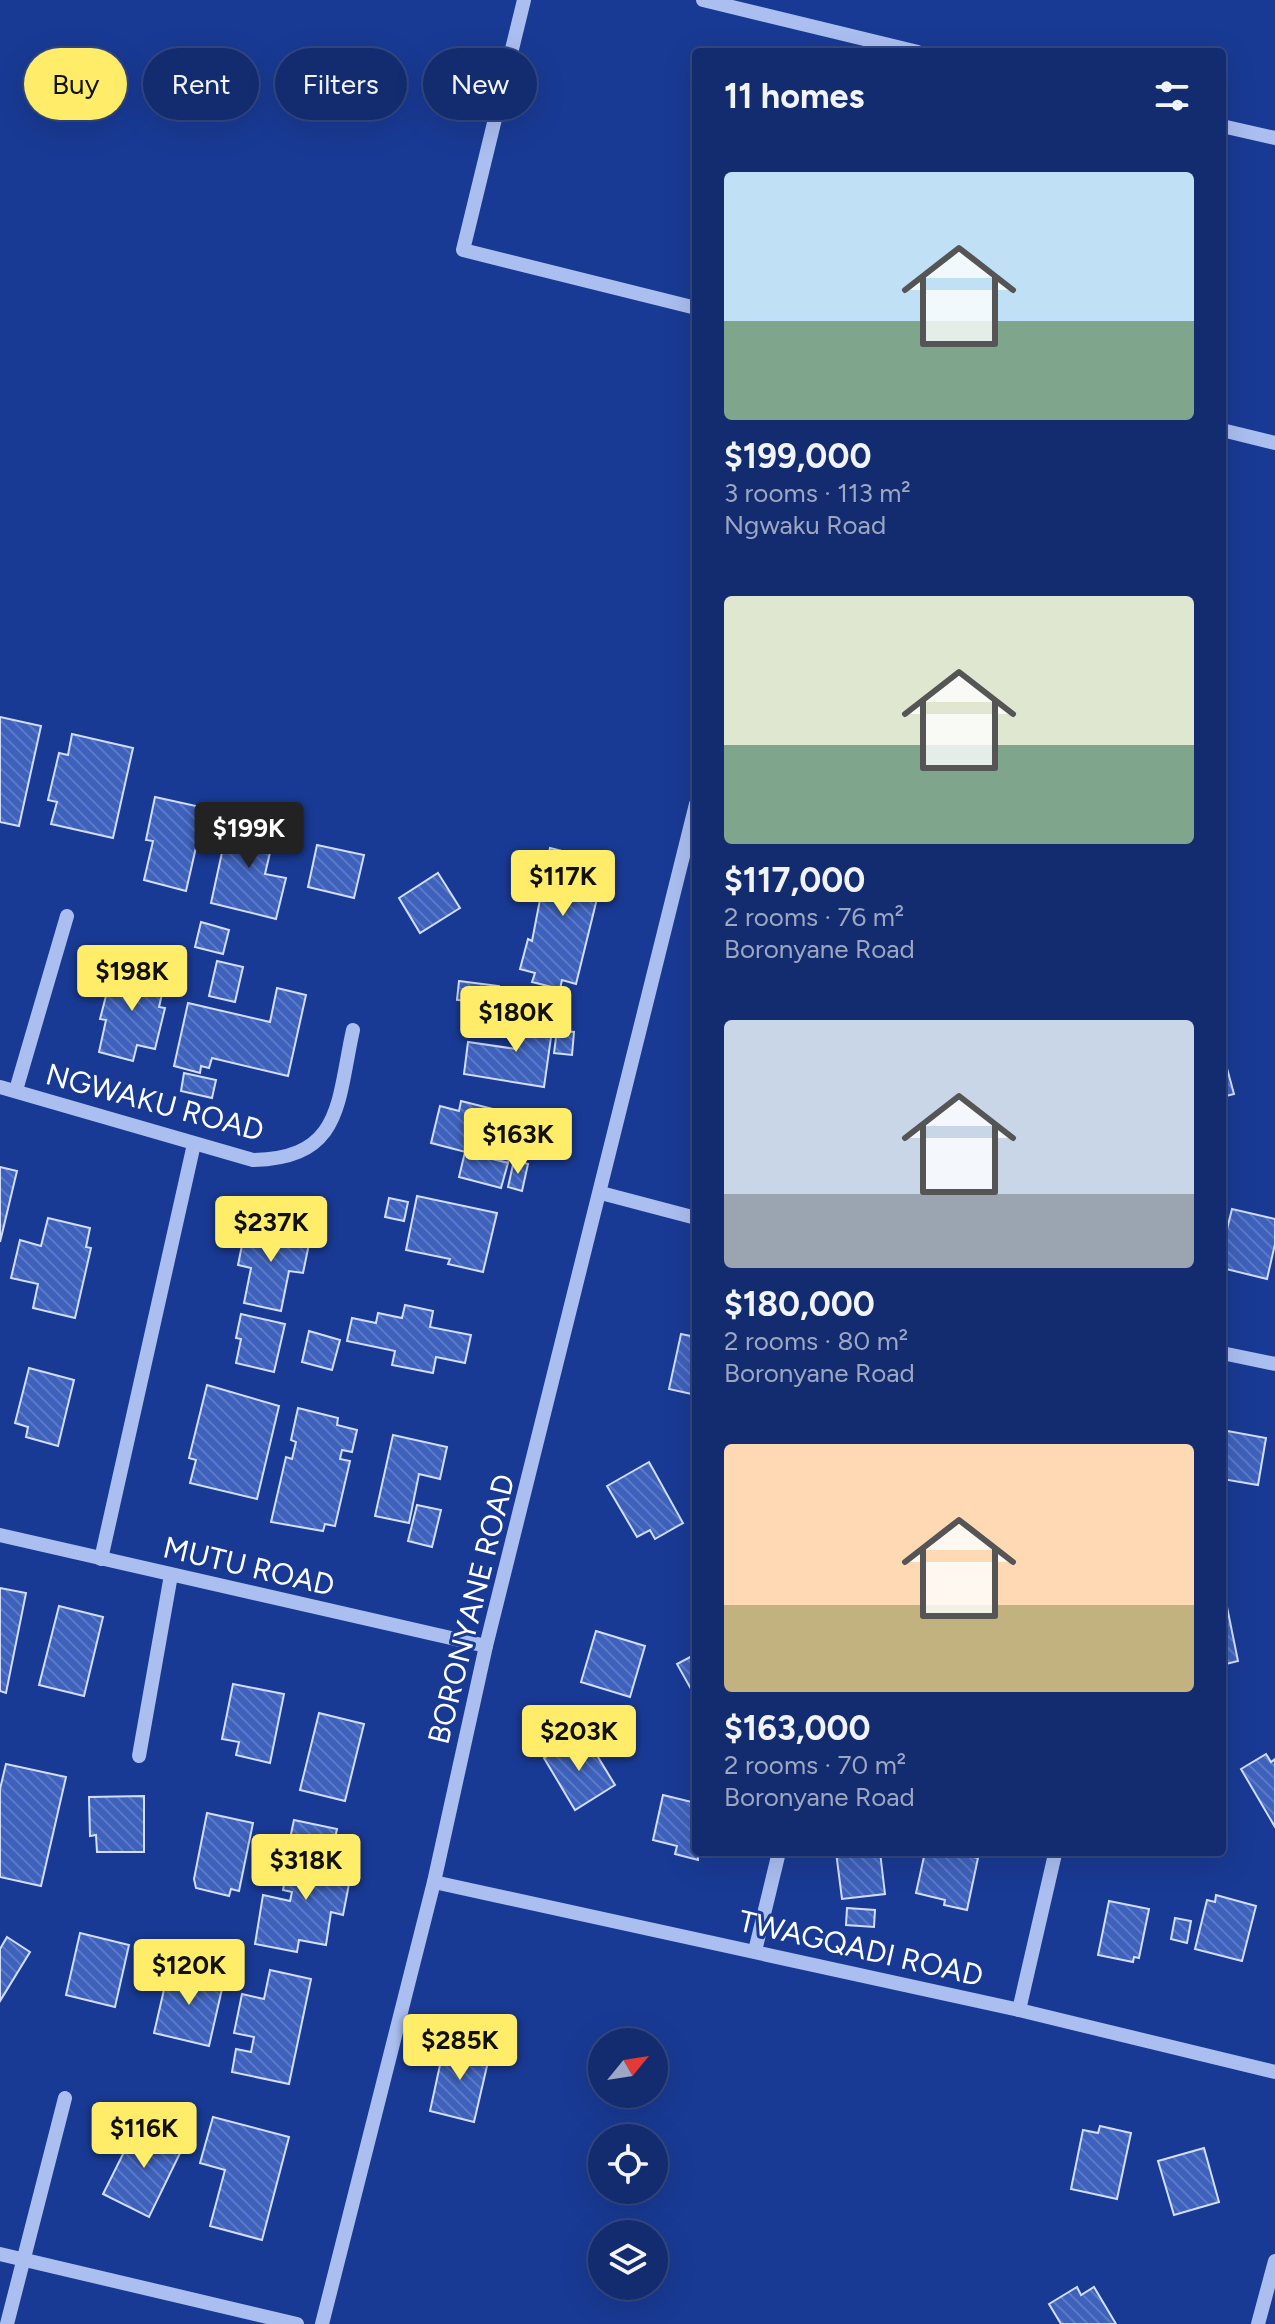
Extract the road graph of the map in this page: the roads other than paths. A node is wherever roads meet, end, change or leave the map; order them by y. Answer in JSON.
{"nodes":[{"id":1,"x":524,"y":0,"type":"edge"},
{"id":2,"x":703,"y":0,"type":"edge"},
{"id":3,"x":901,"y":48,"type":"edge"},
{"id":4,"x":1226,"y":127,"type":"edge"},
{"id":5,"x":1275,"y":138,"type":"edge"},
{"id":6,"x":692,"y":307,"type":"edge"},
{"id":7,"x":1226,"y":431,"type":"edge"},
{"id":8,"x":1275,"y":443,"type":"edge"},
{"id":9,"x":692,"y":821,"type":"edge"},
{"id":10,"x":67,"y":916,"type":"dead end"},
{"id":11,"x":353,"y":1030,"type":"dead end"},
{"id":12,"x":0,"y":1087,"type":"edge"},
{"id":13,"x":16,"y":1090,"type":"junction"},
{"id":14,"x":194,"y":1144,"type":"junction"},
{"id":15,"x":601,"y":1193,"type":"junction"},
{"id":16,"x":692,"y":1217,"type":"edge"},
{"id":17,"x":1226,"y":1354,"type":"edge"},
{"id":18,"x":1275,"y":1364,"type":"edge"},
{"id":19,"x":0,"y":1535,"type":"edge"},
{"id":20,"x":101,"y":1559,"type":"junction"},
{"id":21,"x":171,"y":1575,"type":"junction"},
{"id":22,"x":486,"y":1646,"type":"junction"},
{"id":23,"x":139,"y":1756,"type":"dead end"},
{"id":24,"x":778,"y":1856,"type":"edge"},
{"id":25,"x":1055,"y":1856,"type":"edge"},
{"id":26,"x":434,"y":1882,"type":"junction"},
{"id":27,"x":755,"y":1951,"type":"junction"},
{"id":28,"x":1019,"y":2010,"type":"junction"},
{"id":29,"x":1275,"y":2072,"type":"edge"},
{"id":30,"x":65,"y":2098,"type":"dead end"},
{"id":31,"x":0,"y":2254,"type":"edge"},
{"id":32,"x":25,"y":2260,"type":"junction"},
{"id":33,"x":1275,"y":2261,"type":"edge"},
{"id":34,"x":7,"y":2324,"type":"edge"},
{"id":35,"x":297,"y":2324,"type":"edge"},
{"id":36,"x":322,"y":2324,"type":"edge"},
{"id":37,"x":1258,"y":2324,"type":"edge"}],
"edges":[{"from":1,"to":6,"type":"street"},
{"from":2,"to":3,"type":"street"},
{"from":4,"to":5,"type":"street"},
{"from":7,"to":8,"type":"street"},
{"from":9,"to":15,"type":"street","name":"BORONYANE ROAD"},
{"from":10,"to":13,"type":"street"},
{"from":11,"to":14,"type":"street","name":"NGWAKU ROAD"},
{"from":12,"to":13,"type":"street","name":"NGWAKU ROAD"},
{"from":13,"to":14,"type":"street","name":"NGWAKU ROAD"},
{"from":14,"to":20,"type":"street"},
{"from":15,"to":16,"type":"street"},
{"from":15,"to":22,"type":"street","name":"BORONYANE ROAD"},
{"from":17,"to":18,"type":"street"},
{"from":19,"to":20,"type":"street","name":"MUTU ROAD"},
{"from":20,"to":21,"type":"street","name":"MUTU ROAD"},
{"from":21,"to":22,"type":"street","name":"MUTU ROAD"},
{"from":21,"to":23,"type":"street"},
{"from":22,"to":26,"type":"street","name":"BORONYANE ROAD"},
{"from":24,"to":27,"type":"street"},
{"from":25,"to":28,"type":"street"},
{"from":26,"to":27,"type":"street","name":"TWAGQADI ROAD"},
{"from":26,"to":36,"type":"street","name":"BORONYANE ROAD"},
{"from":27,"to":28,"type":"street","name":"TWAGQADI ROAD"},
{"from":28,"to":29,"type":"street","name":"TWAGQADI ROAD"},
{"from":30,"to":32,"type":"street"},
{"from":31,"to":32,"type":"street"},
{"from":32,"to":34,"type":"street"},
{"from":32,"to":35,"type":"street"},
{"from":33,"to":37,"type":"street"}]}
